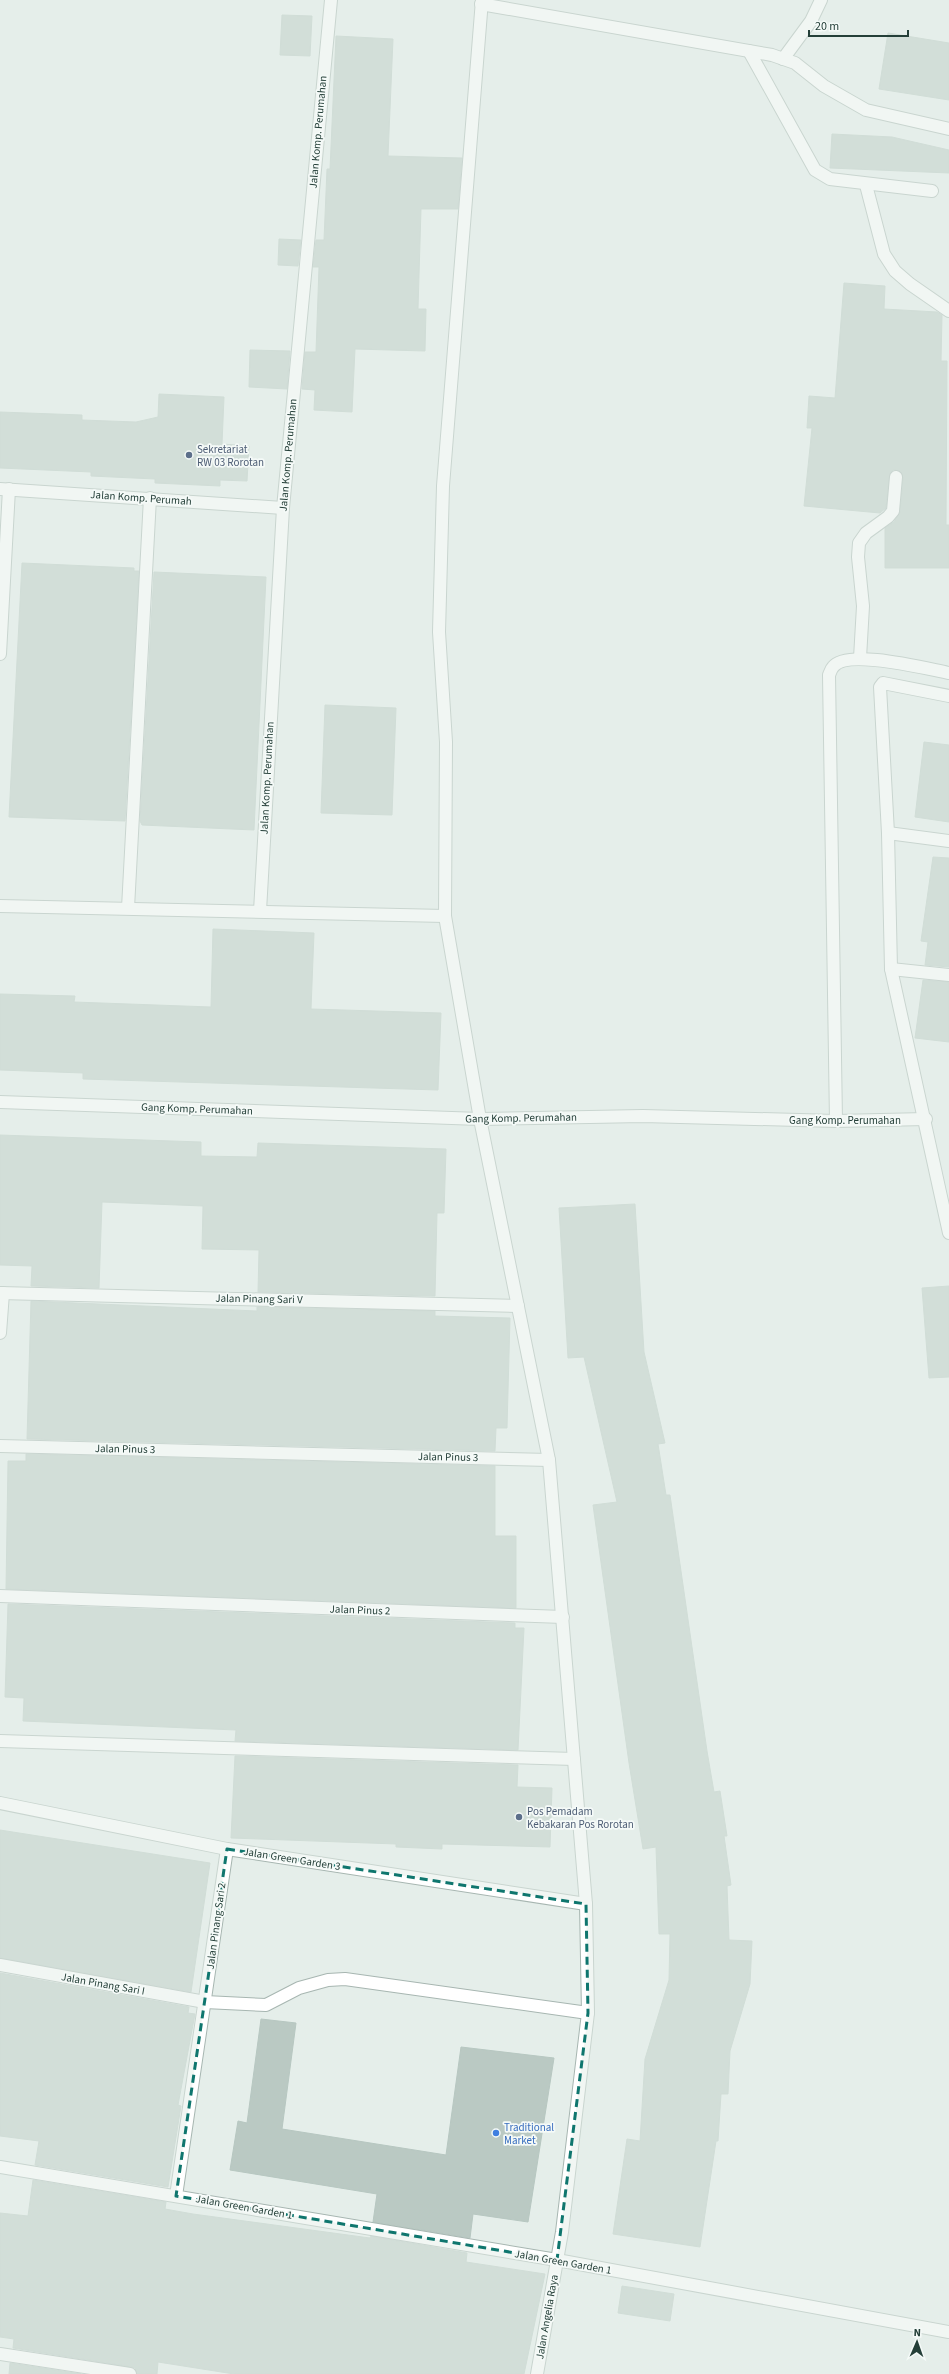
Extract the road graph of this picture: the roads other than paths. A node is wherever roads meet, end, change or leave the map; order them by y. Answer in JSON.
{"nodes":[{"id":1,"x":331,"y":0,"type":"edge"},
{"id":2,"x":821,"y":0,"type":"edge"},
{"id":3,"x":482,"y":2,"type":"edge"},
{"id":4,"x":749,"y":51,"type":"junction"},
{"id":5,"x":783,"y":59,"type":"junction"},
{"id":6,"x":949,"y":129,"type":"edge"},
{"id":7,"x":866,"y":185,"type":"junction"},
{"id":8,"x":932,"y":191,"type":"dead end"},
{"id":9,"x":949,"y":311,"type":"edge"},
{"id":10,"x":896,"y":477,"type":"dead end"},
{"id":11,"x":5,"y":489,"type":"edge"},
{"id":12,"x":150,"y":498,"type":"junction"},
{"id":13,"x":283,"y":508,"type":"junction"},
{"id":14,"x":0,"y":654,"type":"edge"},
{"id":15,"x":860,"y":658,"type":"junction"},
{"id":16,"x":949,"y":673,"type":"edge"},
{"id":17,"x":949,"y":696,"type":"edge"},
{"id":18,"x":888,"y":833,"type":"junction"},
{"id":19,"x":949,"y":841,"type":"edge"},
{"id":20,"x":0,"y":906,"type":"edge"},
{"id":21,"x":128,"y":908,"type":"junction"},
{"id":22,"x":260,"y":911,"type":"junction"},
{"id":23,"x":445,"y":916,"type":"junction"},
{"id":24,"x":891,"y":969,"type":"junction"},
{"id":25,"x":949,"y":975,"type":"edge"},
{"id":26,"x":0,"y":1102,"type":"edge"},
{"id":27,"x":480,"y":1119,"type":"junction"},
{"id":28,"x":926,"y":1119,"type":"junction"},
{"id":29,"x":836,"y":1121,"type":"junction"},
{"id":30,"x":946,"y":1203,"type":"edge"},
{"id":31,"x":949,"y":1233,"type":"edge"},
{"id":32,"x":1,"y":1293,"type":"edge"},
{"id":33,"x":518,"y":1306,"type":"junction"},
{"id":34,"x":0,"y":1332,"type":"edge"},
{"id":35,"x":0,"y":1446,"type":"edge"},
{"id":36,"x":549,"y":1460,"type":"junction"},
{"id":37,"x":0,"y":1596,"type":"edge"},
{"id":38,"x":563,"y":1617,"type":"junction"},
{"id":39,"x":0,"y":1741,"type":"edge"},
{"id":40,"x":574,"y":1759,"type":"junction"},
{"id":41,"x":0,"y":1803,"type":"edge"},
{"id":42,"x":227,"y":1849,"type":"junction"},
{"id":43,"x":586,"y":1904,"type":"junction"},
{"id":44,"x":0,"y":1965,"type":"edge"},
{"id":45,"x":205,"y":2002,"type":"junction"},
{"id":46,"x":588,"y":2013,"type":"junction"},
{"id":47,"x":0,"y":2167,"type":"edge"},
{"id":48,"x":176,"y":2196,"type":"junction"},
{"id":49,"x":557,"y":2260,"type":"junction"},
{"id":50,"x":949,"y":2332,"type":"edge"},
{"id":51,"x":0,"y":2354,"type":"edge"},
{"id":52,"x":130,"y":2374,"type":"edge"},
{"id":53,"x":537,"y":2374,"type":"edge"}],
"edges":[{"from":1,"to":13,"type":"street","name":"Jalan Komp. Perumahan"},
{"from":2,"to":5,"type":"street"},
{"from":3,"to":4,"type":"street"},
{"from":3,"to":23,"type":"street"},
{"from":4,"to":5,"type":"street"},
{"from":4,"to":7,"type":"street"},
{"from":5,"to":6,"type":"street"},
{"from":7,"to":8,"type":"street"},
{"from":7,"to":9,"type":"street"},
{"from":10,"to":15,"type":"street"},
{"from":11,"to":12,"type":"street","name":"Jalan Komp. Perumah"},
{"from":11,"to":14,"type":"street"},
{"from":12,"to":13,"type":"street","name":"Jalan Komp. Perumah"},
{"from":12,"to":21,"type":"street"},
{"from":13,"to":22,"type":"street","name":"Jalan Komp. Perumahan"},
{"from":15,"to":16,"type":"street"},
{"from":15,"to":29,"type":"street"},
{"from":17,"to":18,"type":"street"},
{"from":18,"to":19,"type":"street"},
{"from":18,"to":24,"type":"street"},
{"from":20,"to":21,"type":"street"},
{"from":21,"to":22,"type":"street"},
{"from":22,"to":23,"type":"street"},
{"from":23,"to":27,"type":"street"},
{"from":24,"to":25,"type":"street"},
{"from":24,"to":28,"type":"street"},
{"from":26,"to":27,"type":"street","name":"Gang Komp. Perumahan"},
{"from":27,"to":29,"type":"street","name":"Gang Komp. Perumahan"},
{"from":27,"to":33,"type":"street"},
{"from":28,"to":29,"type":"street","name":"Gang Komp. Perumahan"},
{"from":28,"to":30,"type":"street"},
{"from":30,"to":31,"type":"street"},
{"from":32,"to":33,"type":"street","name":"Jalan Pinang Sari V"},
{"from":32,"to":34,"type":"street"},
{"from":33,"to":36,"type":"street"},
{"from":35,"to":36,"type":"street","name":"Jalan Pinus 3"},
{"from":36,"to":38,"type":"street"},
{"from":37,"to":38,"type":"street","name":"Jalan Pinus 2"},
{"from":38,"to":40,"type":"street"},
{"from":39,"to":40,"type":"street"},
{"from":40,"to":43,"type":"street"},
{"from":41,"to":42,"type":"street","name":"Jalan Green Garden 3"},
{"from":42,"to":43,"type":"street","name":"Jalan Green Garden 3"},
{"from":42,"to":45,"type":"street","name":"Jalan Pinang Sari 2"},
{"from":43,"to":46,"type":"street"},
{"from":44,"to":45,"type":"street","name":"Jalan Pinang Sari I"},
{"from":45,"to":46,"type":"street","name":"Jalan Pinang Sari I"},
{"from":45,"to":48,"type":"street"},
{"from":46,"to":49,"type":"street","name":"Jalan Angelia Raya"},
{"from":47,"to":48,"type":"street","name":"Jalan Green Garden 1"},
{"from":48,"to":49,"type":"street","name":"Jalan Green Garden 1"},
{"from":49,"to":50,"type":"street","name":"Jalan Green Garden 1"},
{"from":49,"to":53,"type":"street","name":"Jalan Angelia Raya"},
{"from":51,"to":52,"type":"street"}]}
